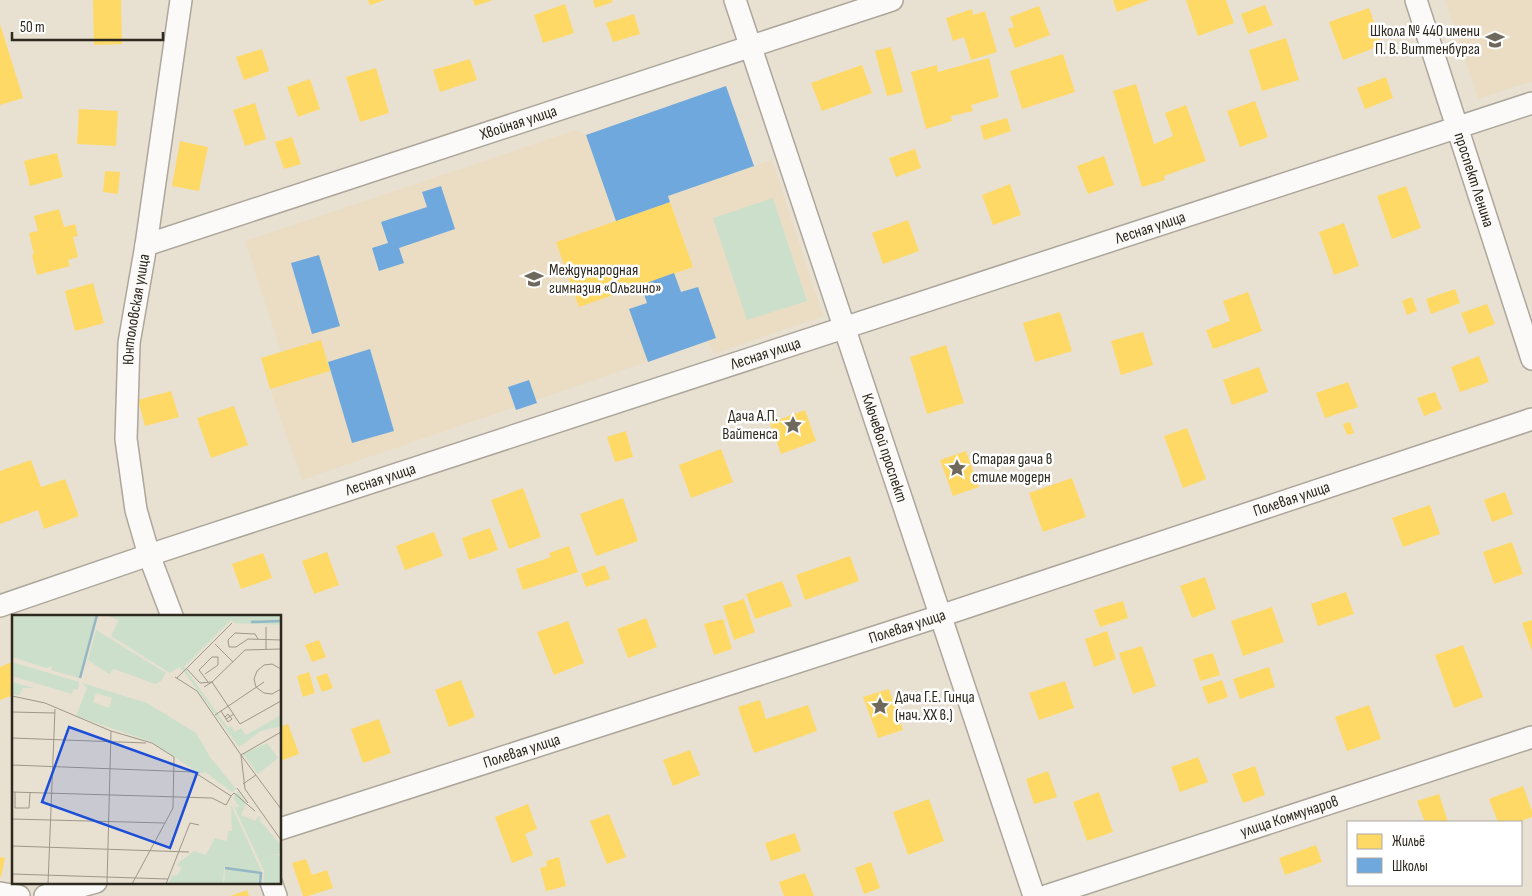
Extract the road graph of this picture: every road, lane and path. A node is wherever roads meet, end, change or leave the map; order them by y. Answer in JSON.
{"nodes":[{"id":1,"x":181,"y":0,"type":"edge"},
{"id":2,"x":735,"y":0,"type":"edge"},
{"id":3,"x":892,"y":0,"type":"edge"},
{"id":4,"x":1416,"y":0,"type":"edge"},
{"id":5,"x":750,"y":46,"type":"junction"},
{"id":6,"x":1532,"y":103,"type":"edge"},
{"id":7,"x":1457,"y":128,"type":"junction"},
{"id":8,"x":146,"y":245,"type":"junction"},
{"id":9,"x":844,"y":328,"type":"junction"},
{"id":10,"x":1532,"y":360,"type":"edge"},
{"id":11,"x":1532,"y":419,"type":"edge"},
{"id":12,"x":149,"y":555,"type":"junction"},
{"id":13,"x":0,"y":606,"type":"edge"},
{"id":14,"x":172,"y":615,"type":"edge"},
{"id":15,"x":940,"y":616,"type":"junction"},
{"id":16,"x":1532,"y":737,"type":"edge"},
{"id":17,"x":281,"y":830,"type":"edge"},
{"id":18,"x":89,"y":884,"type":"edge"},
{"id":19,"x":272,"y":884,"type":"edge"},
{"id":20,"x":0,"y":893,"type":"edge"},
{"id":21,"x":19,"y":896,"type":"edge"},
{"id":22,"x":45,"y":896,"type":"edge"},
{"id":23,"x":276,"y":896,"type":"edge"},
{"id":24,"x":1034,"y":896,"type":"edge"},
{"id":25,"x":1046,"y":896,"type":"edge"}],
"edges":[{"from":1,"to":8,"type":"street","name":"Юнтоловская улица"},
{"from":2,"to":5,"type":"street","name":"Ключевой проспект"},
{"from":3,"to":5,"type":"street","name":"Хвойная улица"},
{"from":4,"to":7,"type":"street","name":"проспект Ленина"},
{"from":5,"to":8,"type":"street","name":"Хвойная улица"},
{"from":5,"to":9,"type":"street","name":"Ключевой проспект"},
{"from":6,"to":7,"type":"street","name":"Лесная улица"},
{"from":7,"to":9,"type":"street","name":"Лесная улица"},
{"from":7,"to":10,"type":"street","name":"проспект Ленина"},
{"from":8,"to":12,"type":"street","name":"Юнтоловская улица"},
{"from":9,"to":12,"type":"street","name":"Лесная улица"},
{"from":9,"to":15,"type":"street","name":"Ключевой проспект"},
{"from":11,"to":15,"type":"street","name":"Полевая улица"},
{"from":12,"to":13,"type":"street","name":"Лесная улица"},
{"from":12,"to":14,"type":"street","name":"Юнтоловская улица"},
{"from":15,"to":17,"type":"street","name":"Полевая улица"},
{"from":15,"to":24,"type":"street","name":"Ключевой проспект"},
{"from":16,"to":25,"type":"street","name":"улица Коммунаров"},
{"from":18,"to":22,"type":"street"},
{"from":19,"to":23,"type":"street"},
{"from":20,"to":21,"type":"street"}]}
